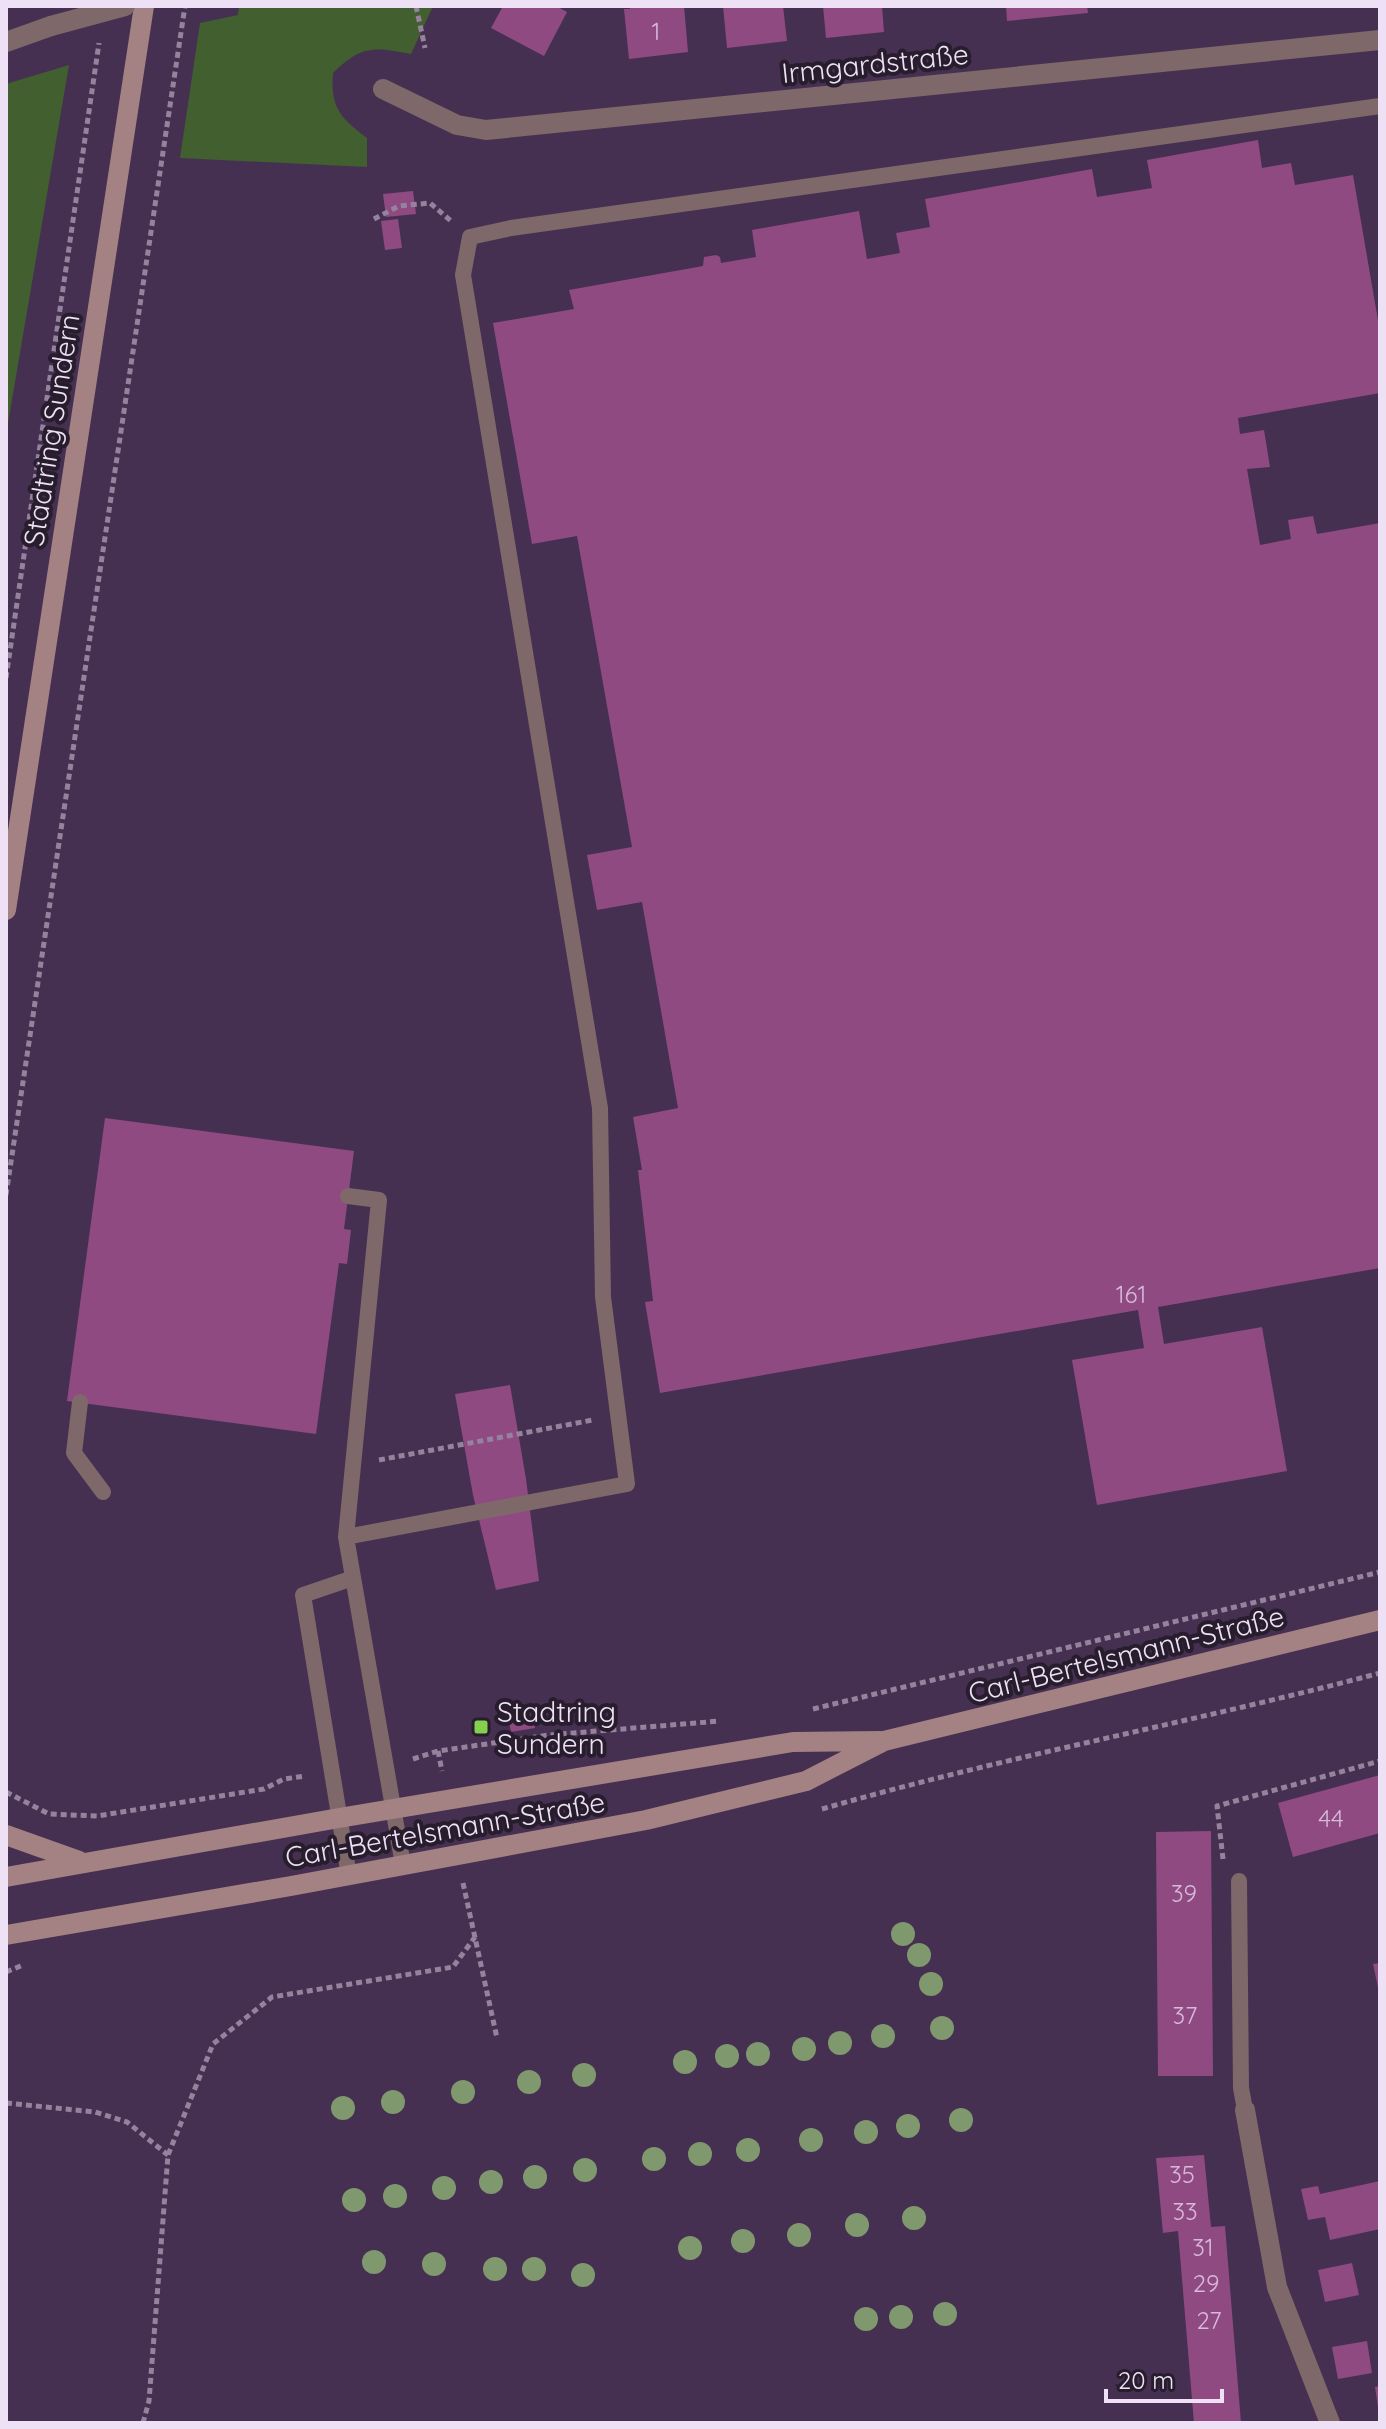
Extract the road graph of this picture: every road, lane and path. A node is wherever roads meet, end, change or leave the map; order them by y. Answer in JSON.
{"nodes":[{"id":1,"x":125,"y":6,"type":"edge"},
{"id":2,"x":144,"y":6,"type":"edge"},
{"id":3,"x":185,"y":6,"type":"edge"},
{"id":4,"x":416,"y":6,"type":"edge"},
{"id":5,"x":101,"y":34,"type":"dead end"},
{"id":6,"x":1380,"y":40,"type":"edge"},
{"id":7,"x":6,"y":42,"type":"edge"},
{"id":8,"x":425,"y":48,"type":"dead end"},
{"id":9,"x":383,"y":89,"type":"dead end"},
{"id":10,"x":1380,"y":106,"type":"edge"},
{"id":11,"x":374,"y":219,"type":"dead end"},
{"id":12,"x":470,"y":237,"type":"junction"},
{"id":13,"x":6,"y":678,"type":"edge"},
{"id":14,"x":6,"y":910,"type":"edge"},
{"id":15,"x":6,"y":1195,"type":"edge"},
{"id":16,"x":348,"y":1196,"type":"dead end"},
{"id":17,"x":80,"y":1402,"type":"dead end"},
{"id":18,"x":618,"y":1415,"type":"junction"},
{"id":19,"x":352,"y":1466,"type":"junction"},
{"id":20,"x":103,"y":1492,"type":"dead end"},
{"id":21,"x":346,"y":1537,"type":"junction"},
{"id":22,"x":1380,"y":1572,"type":"edge"},
{"id":23,"x":353,"y":1578,"type":"junction"},
{"id":24,"x":1380,"y":1620,"type":"edge"},
{"id":25,"x":1380,"y":1673,"type":"edge"},
{"id":26,"x":802,"y":1710,"type":"dead end"},
{"id":27,"x":730,"y":1720,"type":"dead end"},
{"id":28,"x":884,"y":1741,"type":"junction"},
{"id":29,"x":412,"y":1760,"type":"dead end"},
{"id":30,"x":1380,"y":1761,"type":"edge"},
{"id":31,"x":299,"y":1777,"type":"dead end"},
{"id":32,"x":910,"y":1783,"type":"dead end"},
{"id":33,"x":6,"y":1792,"type":"edge"},
{"id":34,"x":393,"y":1808,"type":"junction"},
{"id":35,"x":339,"y":1818,"type":"junction"},
{"id":36,"x":6,"y":1835,"type":"edge"},
{"id":37,"x":83,"y":1862,"type":"junction"},
{"id":38,"x":403,"y":1865,"type":"junction"},
{"id":39,"x":349,"y":1876,"type":"junction"},
{"id":40,"x":6,"y":1877,"type":"edge"},
{"id":41,"x":463,"y":1881,"type":"dead end"},
{"id":42,"x":1239,"y":1881,"type":"joint"},
{"id":43,"x":6,"y":1935,"type":"edge"},
{"id":44,"x":475,"y":1937,"type":"junction"},
{"id":45,"x":497,"y":2038,"type":"dead end"},
{"id":46,"x":6,"y":2103,"type":"edge"},
{"id":47,"x":1245,"y":2110,"type":"joint"},
{"id":48,"x":168,"y":2155,"type":"junction"},
{"id":49,"x":143,"y":2423,"type":"edge"},
{"id":50,"x":1330,"y":2423,"type":"edge"}],
"edges":[{"from":1,"to":7,"type":"street","bridge":true},
{"from":2,"to":14,"type":"main road","name":"Stadtring Sundern"},
{"from":3,"to":15,"type":"path"},
{"from":4,"to":8,"type":"path"},
{"from":5,"to":13,"type":"path"},
{"from":6,"to":9,"type":"street","name":"Irmgardstraße"},
{"from":10,"to":12,"type":"lane"},
{"from":11,"to":12,"type":"path"},
{"from":12,"to":18,"type":"lane"},
{"from":16,"to":19,"type":"lane"},
{"from":17,"to":20,"type":"lane"},
{"from":18,"to":19,"type":"path"},
{"from":18,"to":21,"type":"lane"},
{"from":19,"to":21,"type":"lane"},
{"from":21,"to":23,"type":"lane"},
{"from":22,"to":26,"type":"path"},
{"from":23,"to":34,"type":"lane"},
{"from":23,"to":35,"type":"lane"},
{"from":24,"to":28,"type":"main road","name":"Carl-Bertelsmann-Straße"},
{"from":25,"to":32,"type":"path"},
{"from":27,"to":29,"type":"path"},
{"from":28,"to":34,"type":"main road","name":"Carl-Bertelsmann-Straße"},
{"from":28,"to":38,"type":"main road","name":"Carl-Bertelsmann-Straße"},
{"from":30,"to":42,"type":"path"},
{"from":31,"to":33,"type":"path"},
{"from":34,"to":35,"type":"main road","name":"Carl-Bertelsmann-Straße"},
{"from":34,"to":38,"type":"lane"},
{"from":35,"to":37,"type":"main road","name":"Carl-Bertelsmann-Straße"},
{"from":35,"to":39,"type":"lane"},
{"from":36,"to":37,"type":"main road"},
{"from":37,"to":40,"type":"main road","name":"Carl-Bertelsmann-Straße"},
{"from":38,"to":39,"type":"main road","name":"Carl-Bertelsmann-Straße"},
{"from":39,"to":43,"type":"main road","name":"Carl-Bertelsmann-Straße"},
{"from":41,"to":44,"type":"path"},
{"from":42,"to":47,"type":"lane"},
{"from":44,"to":45,"type":"path"},
{"from":44,"to":48,"type":"path"},
{"from":46,"to":48,"type":"path"},
{"from":47,"to":50,"type":"street"},
{"from":48,"to":49,"type":"path"}]}
